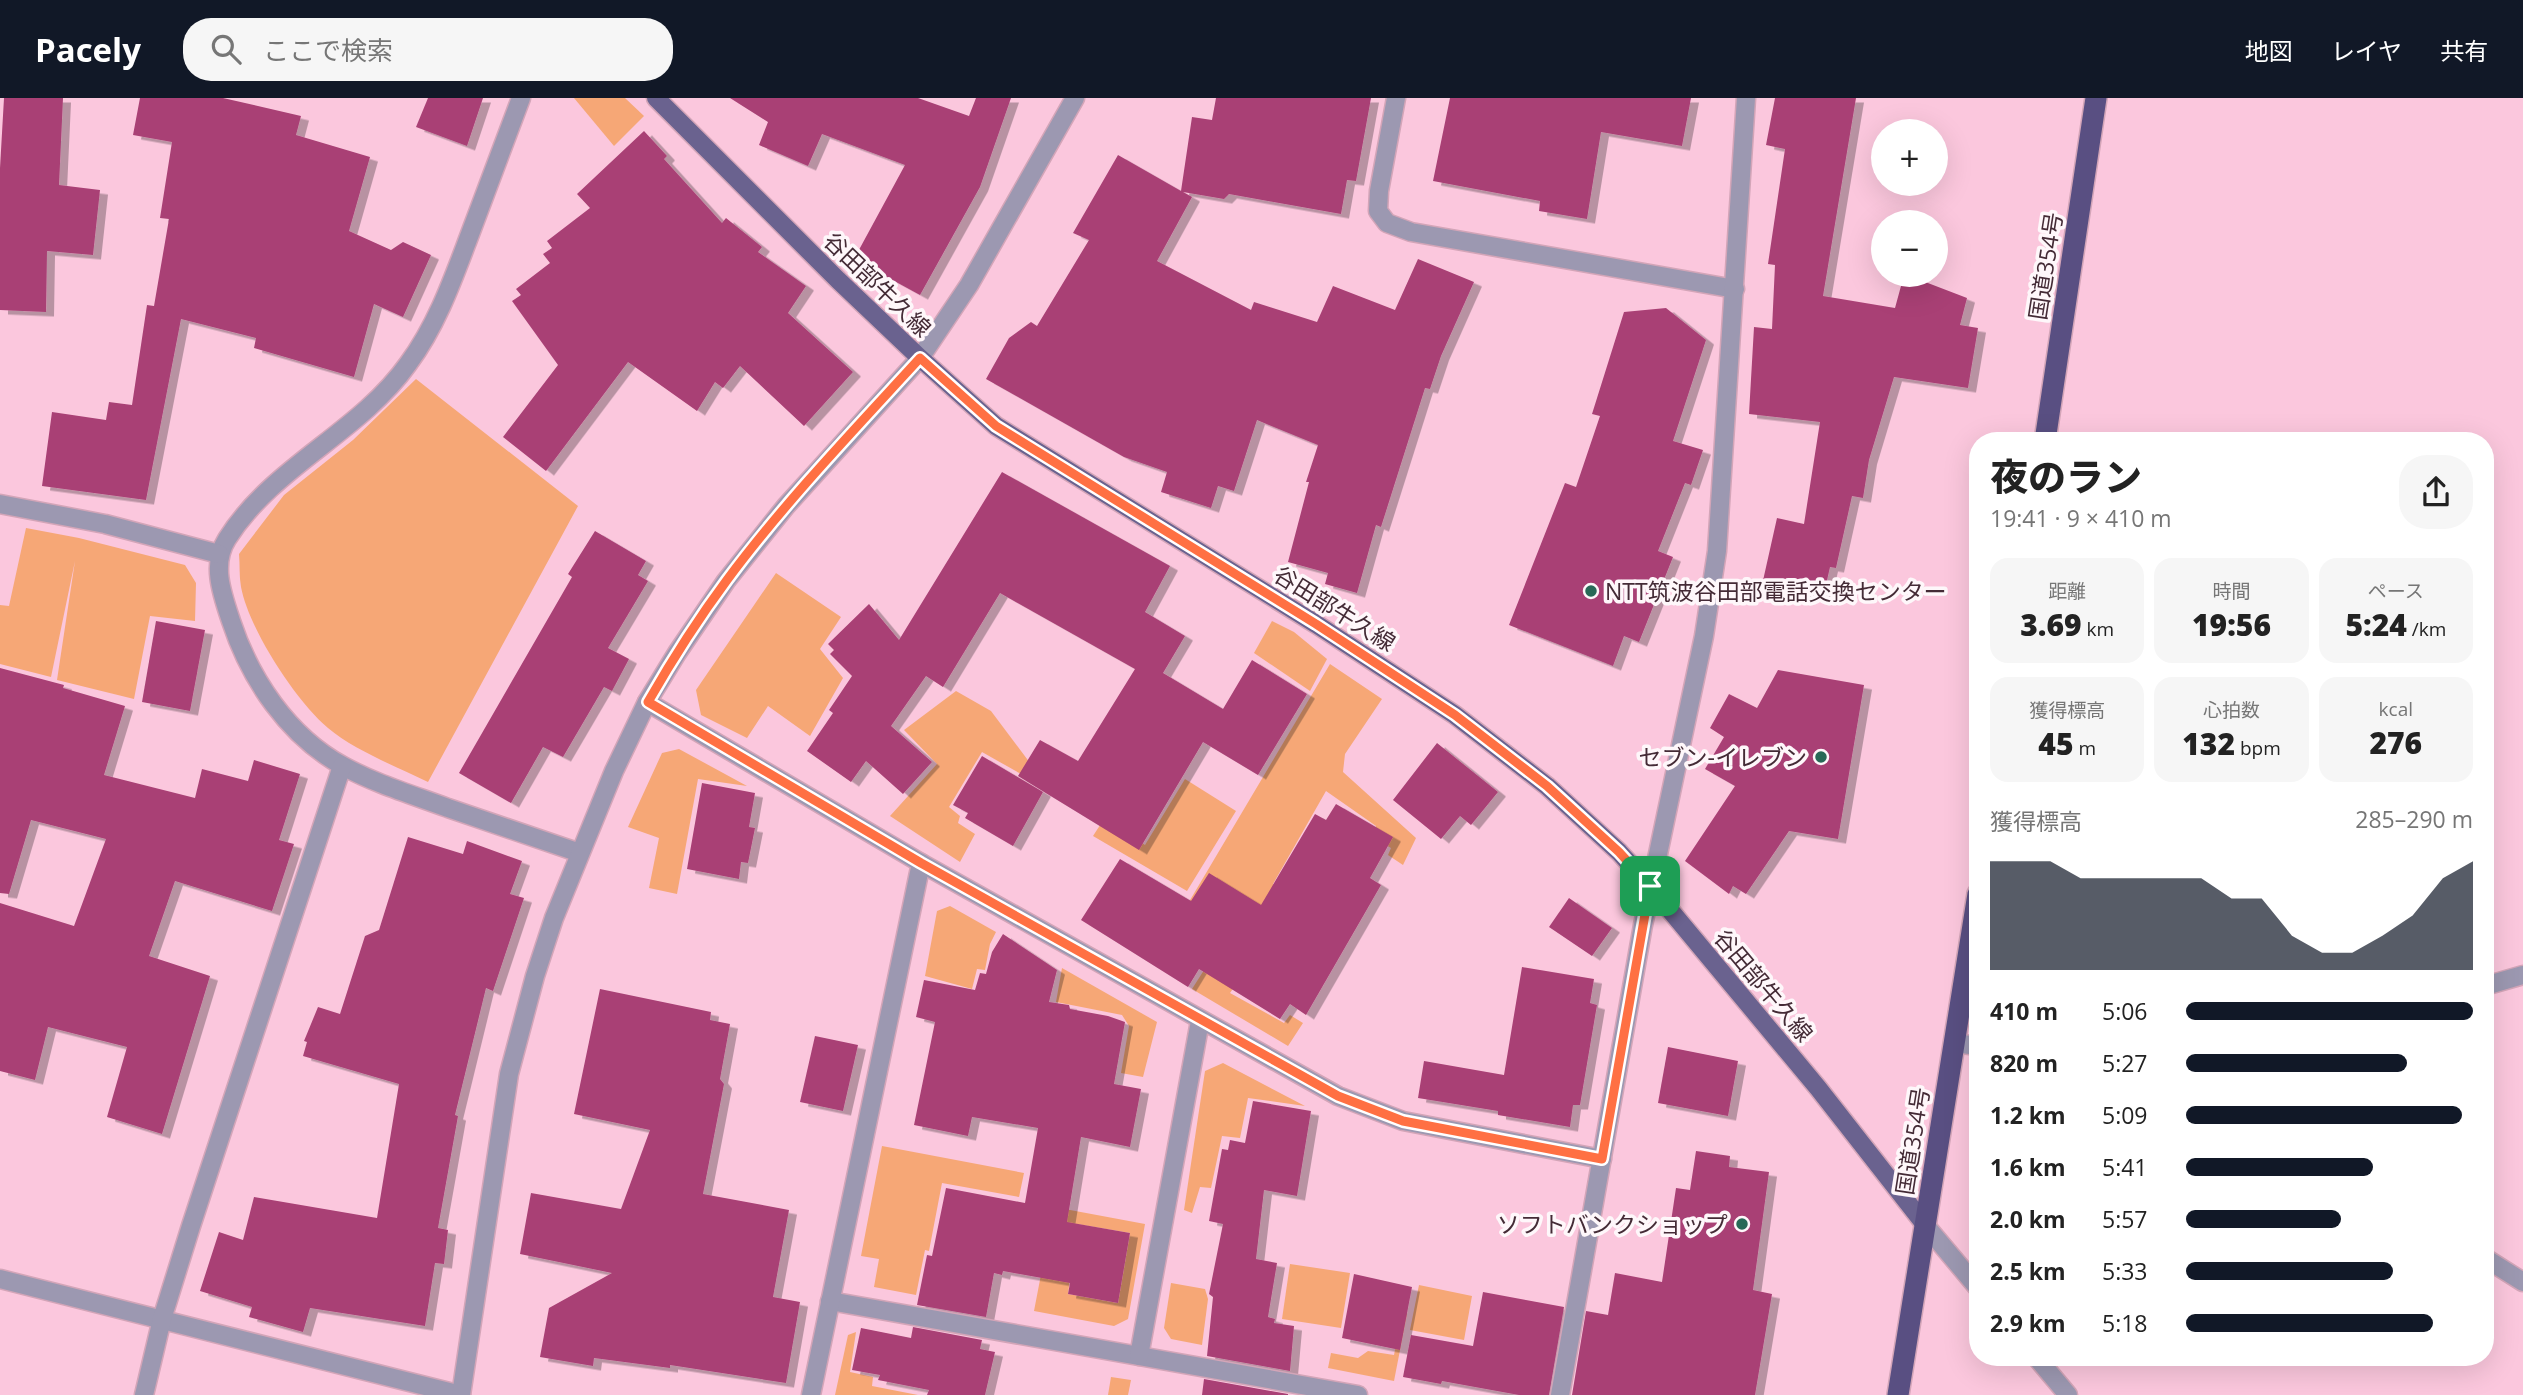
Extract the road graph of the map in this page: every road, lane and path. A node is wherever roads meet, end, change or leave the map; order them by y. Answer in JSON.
{"nodes":[{"id":1,"x":521,"y":98,"type":"edge"},
{"id":2,"x":656,"y":98,"type":"edge"},
{"id":3,"x":1075,"y":98,"type":"edge"},
{"id":4,"x":1396,"y":98,"type":"edge"},
{"id":5,"x":1746,"y":98,"type":"edge"},
{"id":6,"x":2096,"y":98,"type":"edge"},
{"id":7,"x":1735,"y":289,"type":"junction"},
{"id":8,"x":920,"y":358,"type":"junction"},
{"id":9,"x":2046,"y":432,"type":"edge"},
{"id":10,"x":0,"y":504,"type":"edge"},
{"id":11,"x":219,"y":554,"type":"junction"},
{"id":12,"x":648,"y":702,"type":"junction"},
{"id":13,"x":342,"y":766,"type":"junction"},
{"id":14,"x":580,"y":853,"type":"junction"},
{"id":15,"x":921,"y":863,"type":"junction"},
{"id":16,"x":1650,"y":886,"type":"junction"},
{"id":17,"x":1969,"y":950,"type":"edge"},
{"id":18,"x":2523,"y":975,"type":"edge"},
{"id":19,"x":2494,"y":983,"type":"edge"},
{"id":20,"x":1200,"y":1021,"type":"junction"},
{"id":21,"x":1954,"y":1043,"type":"junction"},
{"id":22,"x":1969,"y":1045,"type":"edge"},
{"id":23,"x":1602,"y":1159,"type":"junction"},
{"id":24,"x":1926,"y":1226,"type":"junction"},
{"id":25,"x":2494,"y":1264,"type":"edge"},
{"id":26,"x":1969,"y":1277,"type":"edge"},
{"id":27,"x":0,"y":1279,"type":"edge"},
{"id":28,"x":2523,"y":1282,"type":"edge"},
{"id":29,"x":830,"y":1301,"type":"junction"},
{"id":30,"x":162,"y":1319,"type":"junction"},
{"id":31,"x":1139,"y":1356,"type":"junction"},
{"id":32,"x":2044,"y":1366,"type":"edge"},
{"id":33,"x":144,"y":1395,"type":"edge"},
{"id":34,"x":461,"y":1395,"type":"edge"},
{"id":35,"x":811,"y":1395,"type":"edge"},
{"id":36,"x":1358,"y":1395,"type":"edge"},
{"id":37,"x":1560,"y":1395,"type":"edge"},
{"id":38,"x":1898,"y":1395,"type":"edge"},
{"id":39,"x":2068,"y":1395,"type":"edge"}],
"edges":[{"from":1,"to":11,"type":"street"},
{"from":2,"to":8,"type":"main road","name":"谷田部牛久線"},
{"from":3,"to":8,"type":"street"},
{"from":4,"to":7,"type":"street"},
{"from":5,"to":7,"type":"street"},
{"from":6,"to":9,"type":"highway","name":"国道354号"},
{"from":7,"to":16,"type":"street"},
{"from":8,"to":12,"type":"street"},
{"from":8,"to":16,"type":"main road","name":"谷田部牛久線"},
{"from":10,"to":11,"type":"street"},
{"from":11,"to":13,"type":"street"},
{"from":12,"to":14,"type":"street"},
{"from":12,"to":15,"type":"street"},
{"from":13,"to":14,"type":"street"},
{"from":13,"to":30,"type":"street"},
{"from":14,"to":34,"type":"street"},
{"from":15,"to":20,"type":"street"},
{"from":15,"to":29,"type":"street"},
{"from":16,"to":23,"type":"street"},
{"from":16,"to":24,"type":"main road","name":"谷田部牛久線"},
{"from":17,"to":21,"type":"highway","name":"国道354号"},
{"from":18,"to":19,"type":"street"},
{"from":20,"to":23,"type":"street"},
{"from":20,"to":31,"type":"street"},
{"from":21,"to":22,"type":"street"},
{"from":21,"to":24,"type":"highway","name":"国道354号"},
{"from":23,"to":37,"type":"street"},
{"from":24,"to":26,"type":"street"},
{"from":24,"to":38,"type":"highway","name":"国道354号"},
{"from":25,"to":28,"type":"street"},
{"from":27,"to":30,"type":"street"},
{"from":29,"to":31,"type":"street"},
{"from":29,"to":35,"type":"street"},
{"from":30,"to":33,"type":"street"},
{"from":30,"to":34,"type":"street"},
{"from":31,"to":36,"type":"street"},
{"from":32,"to":39,"type":"street"}]}
